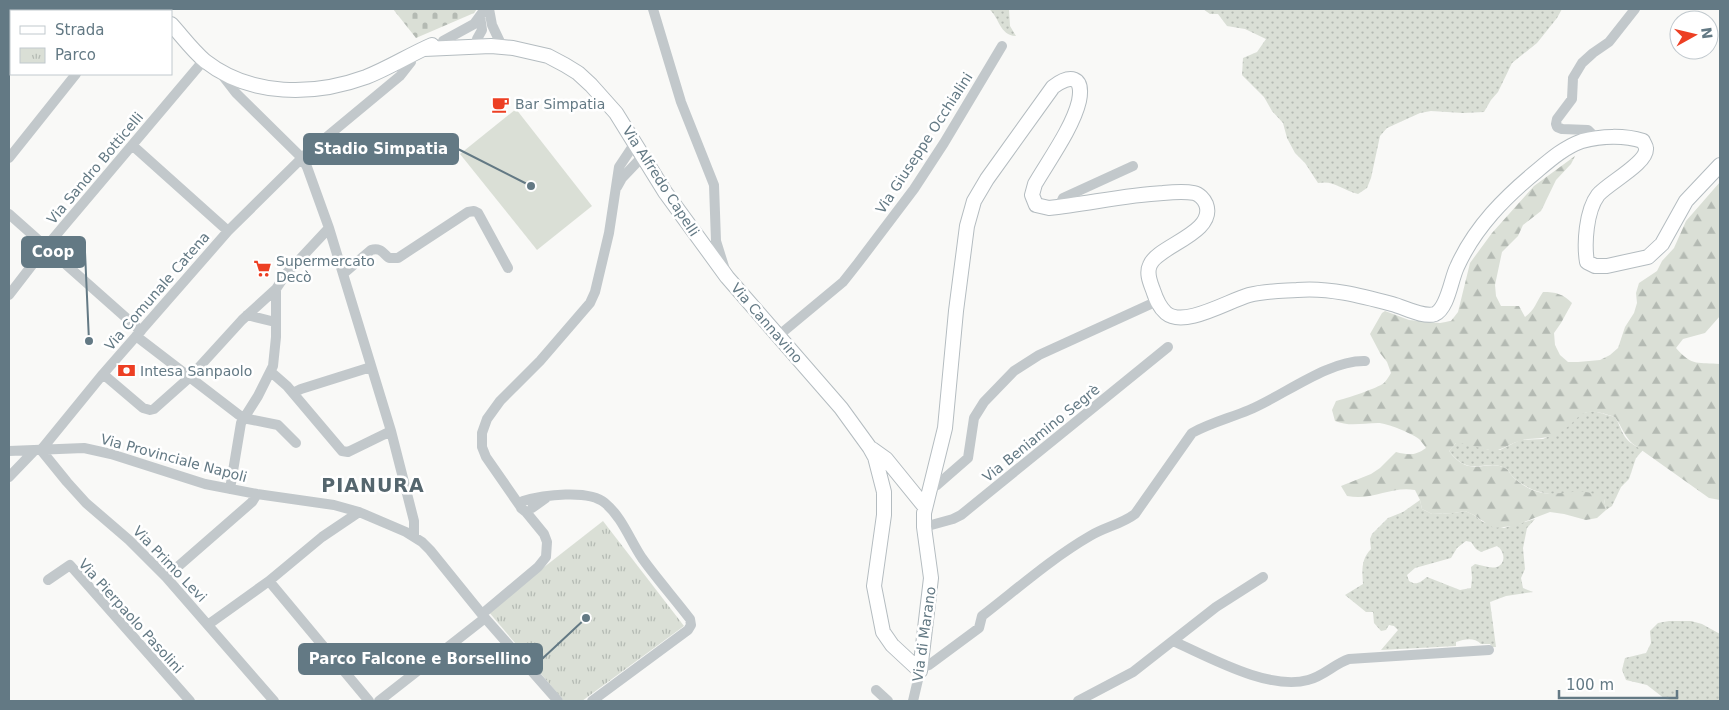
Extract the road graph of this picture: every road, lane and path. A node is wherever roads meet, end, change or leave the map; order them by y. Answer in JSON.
{"nodes":[{"id":1,"x":489,"y":9,"type":"edge"},
{"id":2,"x":654,"y":9,"type":"edge"},
{"id":3,"x":1635,"y":9,"type":"edge"},
{"id":4,"x":480,"y":16,"type":"edge"},
{"id":5,"x":172,"y":25,"type":"edge"},
{"id":6,"x":477,"y":39,"type":"junction"},
{"id":7,"x":444,"y":44,"type":"junction"},
{"id":8,"x":505,"y":46,"type":"junction"},
{"id":9,"x":1002,"y":46,"type":"dead end"},
{"id":10,"x":411,"y":56,"type":"junction"},
{"id":11,"x":204,"y":60,"type":"junction"},
{"id":12,"x":217,"y":68,"type":"junction"},
{"id":13,"x":75,"y":75,"type":"edge"},
{"id":14,"x":237,"y":78,"type":"junction"},
{"id":15,"x":236,"y":93,"type":"junction"},
{"id":16,"x":1592,"y":139,"type":"junction"},
{"id":17,"x":635,"y":143,"type":"junction"},
{"id":18,"x":132,"y":145,"type":"junction"},
{"id":19,"x":643,"y":156,"type":"junction"},
{"id":20,"x":9,"y":158,"type":"edge"},
{"id":21,"x":302,"y":158,"type":"junction"},
{"id":22,"x":1720,"y":165,"type":"edge"},
{"id":23,"x":1133,"y":166,"type":"dead end"},
{"id":24,"x":617,"y":188,"type":"junction"},
{"id":25,"x":1059,"y":207,"type":"junction"},
{"id":26,"x":9,"y":214,"type":"edge"},
{"id":27,"x":329,"y":228,"type":"junction"},
{"id":28,"x":228,"y":231,"type":"junction"},
{"id":29,"x":46,"y":247,"type":"junction"},
{"id":30,"x":508,"y":268,"type":"dead end"},
{"id":31,"x":343,"y":274,"type":"junction"},
{"id":32,"x":727,"y":277,"type":"junction"},
{"id":33,"x":276,"y":288,"type":"junction"},
{"id":34,"x":9,"y":296,"type":"edge"},
{"id":35,"x":1153,"y":303,"type":"dead end"},
{"id":36,"x":247,"y":315,"type":"junction"},
{"id":37,"x":275,"y":322,"type":"junction"},
{"id":38,"x":139,"y":333,"type":"junction"},
{"id":39,"x":778,"y":336,"type":"junction"},
{"id":40,"x":1168,"y":347,"type":"dead end"},
{"id":41,"x":1365,"y":361,"type":"dead end"},
{"id":42,"x":371,"y":367,"type":"junction"},
{"id":43,"x":271,"y":372,"type":"junction"},
{"id":44,"x":103,"y":374,"type":"junction"},
{"id":45,"x":190,"y":377,"type":"junction"},
{"id":46,"x":293,"y":393,"type":"junction"},
{"id":47,"x":244,"y":418,"type":"junction"},
{"id":48,"x":391,"y":431,"type":"junction"},
{"id":49,"x":296,"y":443,"type":"dead end"},
{"id":50,"x":870,"y":448,"type":"junction"},
{"id":51,"x":37,"y":450,"type":"junction"},
{"id":52,"x":9,"y":451,"type":"edge"},
{"id":53,"x":9,"y":477,"type":"edge"},
{"id":54,"x":230,"y":489,"type":"junction"},
{"id":55,"x":929,"y":489,"type":"junction"},
{"id":56,"x":257,"y":494,"type":"junction"},
{"id":57,"x":525,"y":504,"type":"junction"},
{"id":58,"x":925,"y":507,"type":"junction"},
{"id":59,"x":359,"y":512,"type":"junction"},
{"id":60,"x":924,"y":527,"type":"junction"},
{"id":61,"x":414,"y":537,"type":"junction"},
{"id":62,"x":166,"y":577,"type":"junction"},
{"id":63,"x":1263,"y":577,"type":"dead end"},
{"id":64,"x":48,"y":580,"type":"dead end"},
{"id":65,"x":269,"y":581,"type":"junction"},
{"id":66,"x":483,"y":616,"type":"junction"},
{"id":67,"x":209,"y":624,"type":"junction"},
{"id":68,"x":1173,"y":641,"type":"junction"},
{"id":69,"x":1489,"y":650,"type":"dead end"},
{"id":70,"x":920,"y":670,"type":"junction"},
{"id":71,"x":876,"y":690,"type":"dead end"},
{"id":72,"x":190,"y":701,"type":"edge"},
{"id":73,"x":274,"y":701,"type":"edge"},
{"id":74,"x":369,"y":701,"type":"edge"},
{"id":75,"x":379,"y":701,"type":"edge"},
{"id":76,"x":558,"y":701,"type":"edge"},
{"id":77,"x":592,"y":701,"type":"edge"},
{"id":78,"x":888,"y":701,"type":"edge"},
{"id":79,"x":913,"y":701,"type":"edge"},
{"id":80,"x":1078,"y":701,"type":"edge"}],
"edges":[{"from":1,"to":8,"type":"street"},
{"from":2,"to":32,"type":"street","name":"Via Cannavino"},
{"from":3,"to":16,"type":"street"},
{"from":4,"to":6,"type":"street"},
{"from":4,"to":7,"type":"street"},
{"from":5,"to":11,"type":"street","name":"Via Alfredo Capelli"},
{"from":6,"to":7,"type":"street","name":"Via Alfredo Capelli"},
{"from":6,"to":8,"type":"street","name":"Via Alfredo Capelli"},
{"from":7,"to":8,"type":"street","name":"Via Alfredo Capelli"},
{"from":7,"to":10,"type":"street","name":"Via Alfredo Capelli"},
{"from":8,"to":17,"type":"street","name":"Via Alfredo Capelli"},
{"from":9,"to":39,"type":"street","name":"Via Giuseppe Occhialini"},
{"from":10,"to":14,"type":"street","name":"Via Alfredo Capelli"},
{"from":10,"to":21,"type":"street","name":"Via Comunale Catena"},
{"from":11,"to":12,"type":"street","name":"Via Alfredo Capelli"},
{"from":11,"to":18,"type":"street","name":"Via Sandro Botticelli"},
{"from":12,"to":14,"type":"street","name":"Via Alfredo Capelli"},
{"from":12,"to":15,"type":"street"},
{"from":13,"to":20,"type":"street"},
{"from":14,"to":15,"type":"street"},
{"from":15,"to":21,"type":"street"},
{"from":16,"to":22,"type":"street"},
{"from":16,"to":25,"type":"street"},
{"from":17,"to":19,"type":"street","name":"Via Alfredo Capelli"},
{"from":17,"to":24,"type":"street"},
{"from":18,"to":28,"type":"street"},
{"from":18,"to":29,"type":"street","name":"Via Sandro Botticelli"},
{"from":19,"to":24,"type":"street"},
{"from":19,"to":32,"type":"street","name":"Via Alfredo Capelli"},
{"from":21,"to":27,"type":"street"},
{"from":21,"to":28,"type":"street","name":"Via Comunale Catena"},
{"from":23,"to":25,"type":"street"},
{"from":24,"to":57,"type":"street"},
{"from":25,"to":55,"type":"street","name":"Via di Marano"},
{"from":26,"to":29,"type":"street"},
{"from":27,"to":31,"type":"street"},
{"from":27,"to":33,"type":"street"},
{"from":28,"to":38,"type":"street","name":"Via Comunale Catena"},
{"from":29,"to":34,"type":"street","name":"Via Sandro Botticelli"},
{"from":29,"to":38,"type":"street"},
{"from":30,"to":31,"type":"street"},
{"from":31,"to":42,"type":"street"},
{"from":32,"to":39,"type":"street","name":"Via Cannavino"},
{"from":33,"to":36,"type":"street"},
{"from":33,"to":37,"type":"street"},
{"from":35,"to":55,"type":"street"},
{"from":36,"to":37,"type":"street"},
{"from":36,"to":45,"type":"street"},
{"from":37,"to":43,"type":"street"},
{"from":38,"to":44,"type":"street","name":"Via Comunale Catena"},
{"from":38,"to":45,"type":"street"},
{"from":39,"to":50,"type":"street","name":"Via Cannavino"},
{"from":40,"to":60,"type":"street","name":"Via Beniamino Segrè"},
{"from":41,"to":70,"type":"street"},
{"from":42,"to":46,"type":"street"},
{"from":42,"to":48,"type":"street"},
{"from":43,"to":46,"type":"street"},
{"from":43,"to":47,"type":"street"},
{"from":44,"to":45,"type":"street"},
{"from":44,"to":51,"type":"street","name":"Via Comunale Catena"},
{"from":45,"to":47,"type":"street"},
{"from":46,"to":48,"type":"street"},
{"from":47,"to":49,"type":"street"},
{"from":47,"to":54,"type":"street"},
{"from":48,"to":61,"type":"street"},
{"from":50,"to":58,"type":"street","name":"Via Cannavino"},
{"from":50,"to":70,"type":"street","name":"Via Cannavino"},
{"from":51,"to":52,"type":"street","name":"Via Provinciale Napoli"},
{"from":51,"to":53,"type":"street","name":"Via Comunale Catena"},
{"from":51,"to":54,"type":"street","name":"Via Provinciale Napoli"},
{"from":51,"to":62,"type":"street","name":"Via Primo Levi"},
{"from":54,"to":56,"type":"street","name":"Via Provinciale Napoli"},
{"from":55,"to":58,"type":"street","name":"Via di Marano"},
{"from":56,"to":59,"type":"street","name":"Via Provinciale Napoli"},
{"from":56,"to":62,"type":"street"},
{"from":57,"to":66,"type":"street"},
{"from":57,"to":77,"type":"street"},
{"from":58,"to":60,"type":"street","name":"Via di Marano"},
{"from":59,"to":61,"type":"street","name":"Via Provinciale Napoli"},
{"from":59,"to":65,"type":"street"},
{"from":60,"to":70,"type":"street","name":"Via di Marano"},
{"from":61,"to":66,"type":"street","name":"Via Provinciale Napoli"},
{"from":62,"to":67,"type":"street","name":"Via Primo Levi"},
{"from":63,"to":68,"type":"street"},
{"from":64,"to":72,"type":"street","name":"Via Pierpaolo Pasolini"},
{"from":65,"to":67,"type":"street"},
{"from":65,"to":74,"type":"street"},
{"from":66,"to":75,"type":"street"},
{"from":66,"to":76,"type":"street","name":"Via Provinciale Napoli"},
{"from":67,"to":73,"type":"street","name":"Via Primo Levi"},
{"from":68,"to":69,"type":"street"},
{"from":68,"to":80,"type":"street"},
{"from":70,"to":79,"type":"street","name":"Via di Marano"},
{"from":71,"to":78,"type":"street"}]}
